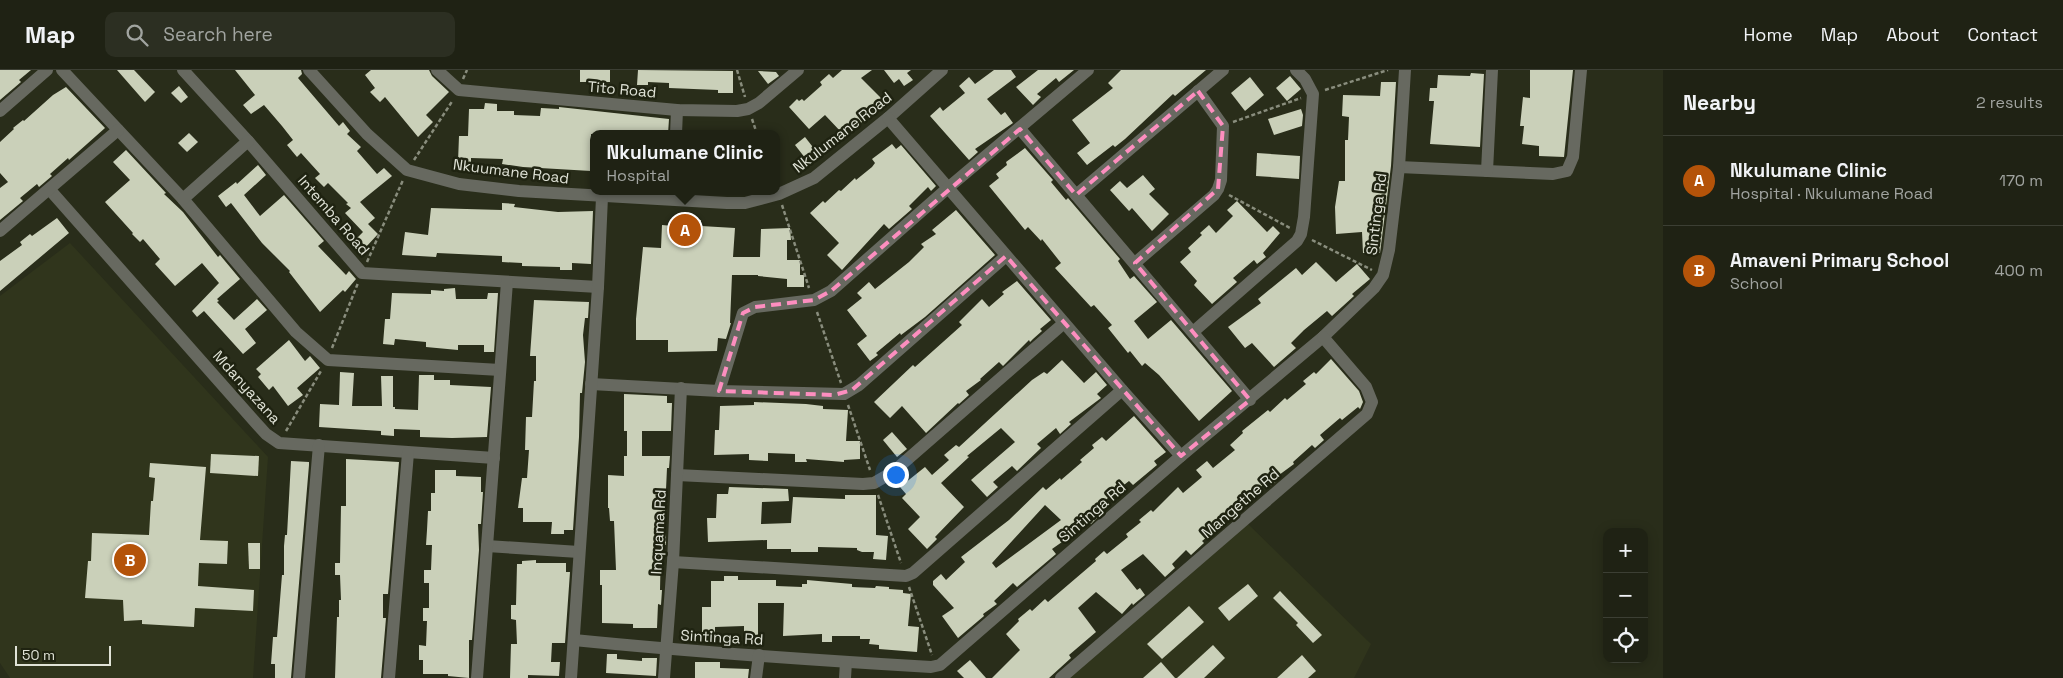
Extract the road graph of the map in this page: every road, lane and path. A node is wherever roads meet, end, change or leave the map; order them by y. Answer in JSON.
{"nodes":[{"id":1,"x":47,"y":70,"type":"edge"},
{"id":2,"x":62,"y":70,"type":"edge"},
{"id":3,"x":437,"y":70,"type":"edge"},
{"id":4,"x":467,"y":70,"type":"edge"},
{"id":5,"x":798,"y":70,"type":"edge"},
{"id":6,"x":942,"y":70,"type":"edge"},
{"id":7,"x":1088,"y":70,"type":"edge"},
{"id":8,"x":1223,"y":70,"type":"edge"},
{"id":9,"x":1296,"y":70,"type":"edge"},
{"id":10,"x":1405,"y":70,"type":"edge"},
{"id":11,"x":1492,"y":70,"type":"edge"},
{"id":12,"x":1581,"y":70,"type":"edge"},
{"id":13,"x":185,"y":71,"type":"edge"},
{"id":14,"x":316,"y":73,"type":"edge"},
{"id":15,"x":459,"y":90,"type":"junction"},
{"id":16,"x":1198,"y":91,"type":"junction"},
{"id":17,"x":677,"y":110,"type":"junction"},
{"id":18,"x":0,"y":111,"type":"edge"},
{"id":19,"x":888,"y":118,"type":"junction"},
{"id":20,"x":1020,"y":129,"type":"junction"},
{"id":21,"x":118,"y":130,"type":"junction"},
{"id":22,"x":676,"y":130,"type":"edge"},
{"id":23,"x":248,"y":141,"type":"junction"},
{"id":24,"x":1399,"y":167,"type":"junction"},
{"id":25,"x":407,"y":170,"type":"junction"},
{"id":26,"x":1486,"y":171,"type":"junction"},
{"id":27,"x":949,"y":187,"type":"junction"},
{"id":28,"x":50,"y":190,"type":"junction"},
{"id":29,"x":780,"y":194,"type":"edge"},
{"id":30,"x":775,"y":195,"type":"edge"},
{"id":31,"x":779,"y":195,"type":"edge"},
{"id":32,"x":1076,"y":195,"type":"junction"},
{"id":33,"x":672,"y":196,"type":"edge"},
{"id":34,"x":602,"y":197,"type":"junction"},
{"id":35,"x":183,"y":199,"type":"junction"},
{"id":36,"x":0,"y":231,"type":"edge"},
{"id":37,"x":1006,"y":256,"type":"junction"},
{"id":38,"x":1135,"y":263,"type":"junction"},
{"id":39,"x":362,"y":273,"type":"junction"},
{"id":40,"x":508,"y":282,"type":"junction"},
{"id":41,"x":598,"y":287,"type":"junction"},
{"id":42,"x":814,"y":300,"type":"junction"},
{"id":43,"x":1064,"y":323,"type":"junction"},
{"id":44,"x":1193,"y":332,"type":"junction"},
{"id":45,"x":1323,"y":337,"type":"junction"},
{"id":46,"x":328,"y":360,"type":"junction"},
{"id":47,"x":500,"y":370,"type":"junction"},
{"id":48,"x":591,"y":384,"type":"junction"},
{"id":49,"x":681,"y":388,"type":"junction"},
{"id":50,"x":719,"y":390,"type":"junction"},
{"id":51,"x":1122,"y":390,"type":"junction"},
{"id":52,"x":844,"y":394,"type":"junction"},
{"id":53,"x":1250,"y":400,"type":"junction"},
{"id":54,"x":279,"y":443,"type":"junction"},
{"id":55,"x":319,"y":445,"type":"junction"},
{"id":56,"x":408,"y":453,"type":"junction"},
{"id":57,"x":1181,"y":456,"type":"junction"},
{"id":58,"x":494,"y":458,"type":"junction"},
{"id":59,"x":677,"y":475,"type":"junction"},
{"id":60,"x":874,"y":483,"type":"junction"},
{"id":61,"x":487,"y":546,"type":"junction"},
{"id":62,"x":579,"y":552,"type":"junction"},
{"id":63,"x":673,"y":562,"type":"junction"},
{"id":64,"x":906,"y":576,"type":"junction"},
{"id":65,"x":574,"y":640,"type":"junction"},
{"id":66,"x":666,"y":650,"type":"junction"},
{"id":67,"x":759,"y":655,"type":"junction"},
{"id":68,"x":846,"y":662,"type":"junction"},
{"id":69,"x":936,"y":666,"type":"junction"},
{"id":70,"x":299,"y":678,"type":"edge"},
{"id":71,"x":389,"y":678,"type":"edge"},
{"id":72,"x":478,"y":678,"type":"edge"},
{"id":73,"x":571,"y":678,"type":"edge"},
{"id":74,"x":664,"y":678,"type":"edge"},
{"id":75,"x":756,"y":678,"type":"edge"},
{"id":76,"x":845,"y":678,"type":"edge"},
{"id":77,"x":1061,"y":678,"type":"edge"}],
"edges":[{"from":1,"to":18,"type":"street"},
{"from":2,"to":21,"type":"street"},
{"from":3,"to":15,"type":"street"},
{"from":4,"to":15,"type":"path"},
{"from":5,"to":17,"type":"street","name":"Tito Road"},
{"from":6,"to":19,"type":"street","name":"Nkulumane Road"},
{"from":7,"to":20,"type":"street"},
{"from":8,"to":16,"type":"street"},
{"from":9,"to":44,"type":"street"},
{"from":10,"to":24,"type":"street","name":"Sintinga Rd"},
{"from":11,"to":26,"type":"street"},
{"from":12,"to":26,"type":"street"},
{"from":13,"to":23,"type":"street","name":"Intemba Road"},
{"from":14,"to":25,"type":"street","name":"Nkuumane Road"},
{"from":15,"to":17,"type":"street","name":"Tito Road"},
{"from":15,"to":25,"type":"path"},
{"from":16,"to":32,"type":"street"},
{"from":16,"to":38,"type":"street"},
{"from":17,"to":22,"type":"street"},
{"from":19,"to":27,"type":"street"},
{"from":19,"to":29,"type":"street","name":"Nkulumane Road"},
{"from":20,"to":27,"type":"street"},
{"from":20,"to":32,"type":"street"},
{"from":21,"to":28,"type":"street"},
{"from":21,"to":35,"type":"street"},
{"from":23,"to":35,"type":"street"},
{"from":23,"to":39,"type":"street","name":"Intemba Road"},
{"from":24,"to":26,"type":"street"},
{"from":24,"to":45,"type":"street","name":"Sintinga Rd"},
{"from":25,"to":34,"type":"street","name":"Nkuumane Road"},
{"from":25,"to":39,"type":"path"},
{"from":27,"to":37,"type":"street"},
{"from":27,"to":42,"type":"street"},
{"from":28,"to":36,"type":"street"},
{"from":28,"to":54,"type":"street","name":"Mdanyazana"},
{"from":30,"to":33,"type":"street","name":"Nkulumane Road"},
{"from":31,"to":42,"type":"path"},
{"from":32,"to":38,"type":"street"},
{"from":33,"to":34,"type":"street","name":"Nkulumane Road"},
{"from":34,"to":41,"type":"street"},
{"from":35,"to":46,"type":"street"},
{"from":37,"to":43,"type":"street"},
{"from":37,"to":52,"type":"street"},
{"from":38,"to":44,"type":"street"},
{"from":39,"to":40,"type":"street","name":"Intemba Road"},
{"from":39,"to":46,"type":"path"},
{"from":40,"to":41,"type":"street","name":"Intemba Road"},
{"from":40,"to":47,"type":"street"},
{"from":41,"to":48,"type":"street"},
{"from":42,"to":50,"type":"street"},
{"from":42,"to":52,"type":"path"},
{"from":43,"to":51,"type":"street"},
{"from":43,"to":60,"type":"street"},
{"from":44,"to":53,"type":"street"},
{"from":45,"to":53,"type":"street","name":"Sintinga Rd"},
{"from":45,"to":77,"type":"street","name":"Mangethe Rd"},
{"from":46,"to":47,"type":"street"},
{"from":46,"to":54,"type":"path"},
{"from":47,"to":58,"type":"street"},
{"from":48,"to":49,"type":"street"},
{"from":48,"to":62,"type":"street"},
{"from":49,"to":50,"type":"street"},
{"from":49,"to":59,"type":"street","name":"Inquama Rd"},
{"from":50,"to":52,"type":"street"},
{"from":51,"to":57,"type":"street"},
{"from":51,"to":64,"type":"street"},
{"from":52,"to":60,"type":"path"},
{"from":53,"to":57,"type":"street","name":"Sintinga Rd"},
{"from":54,"to":55,"type":"street","name":"Mdanyazana"},
{"from":55,"to":56,"type":"street","name":"Mdanyazana"},
{"from":55,"to":70,"type":"street"},
{"from":56,"to":58,"type":"street","name":"Mdanyazana"},
{"from":56,"to":71,"type":"street"},
{"from":57,"to":69,"type":"street","name":"Sintinga Rd"},
{"from":58,"to":61,"type":"street"},
{"from":59,"to":60,"type":"street"},
{"from":59,"to":63,"type":"street","name":"Inquama Rd"},
{"from":60,"to":64,"type":"path"},
{"from":61,"to":62,"type":"street"},
{"from":61,"to":72,"type":"street"},
{"from":62,"to":65,"type":"street"},
{"from":63,"to":64,"type":"street"},
{"from":63,"to":66,"type":"street","name":"Inquama Rd"},
{"from":64,"to":69,"type":"path"},
{"from":65,"to":66,"type":"street","name":"Sintinga Rd"},
{"from":65,"to":73,"type":"street"},
{"from":66,"to":67,"type":"street","name":"Sintinga Rd"},
{"from":66,"to":74,"type":"street","name":"Inquama Rd"},
{"from":67,"to":68,"type":"street","name":"Sintinga Rd"},
{"from":67,"to":75,"type":"street"},
{"from":68,"to":69,"type":"street","name":"Sintinga Rd"},
{"from":68,"to":76,"type":"street"}]}
